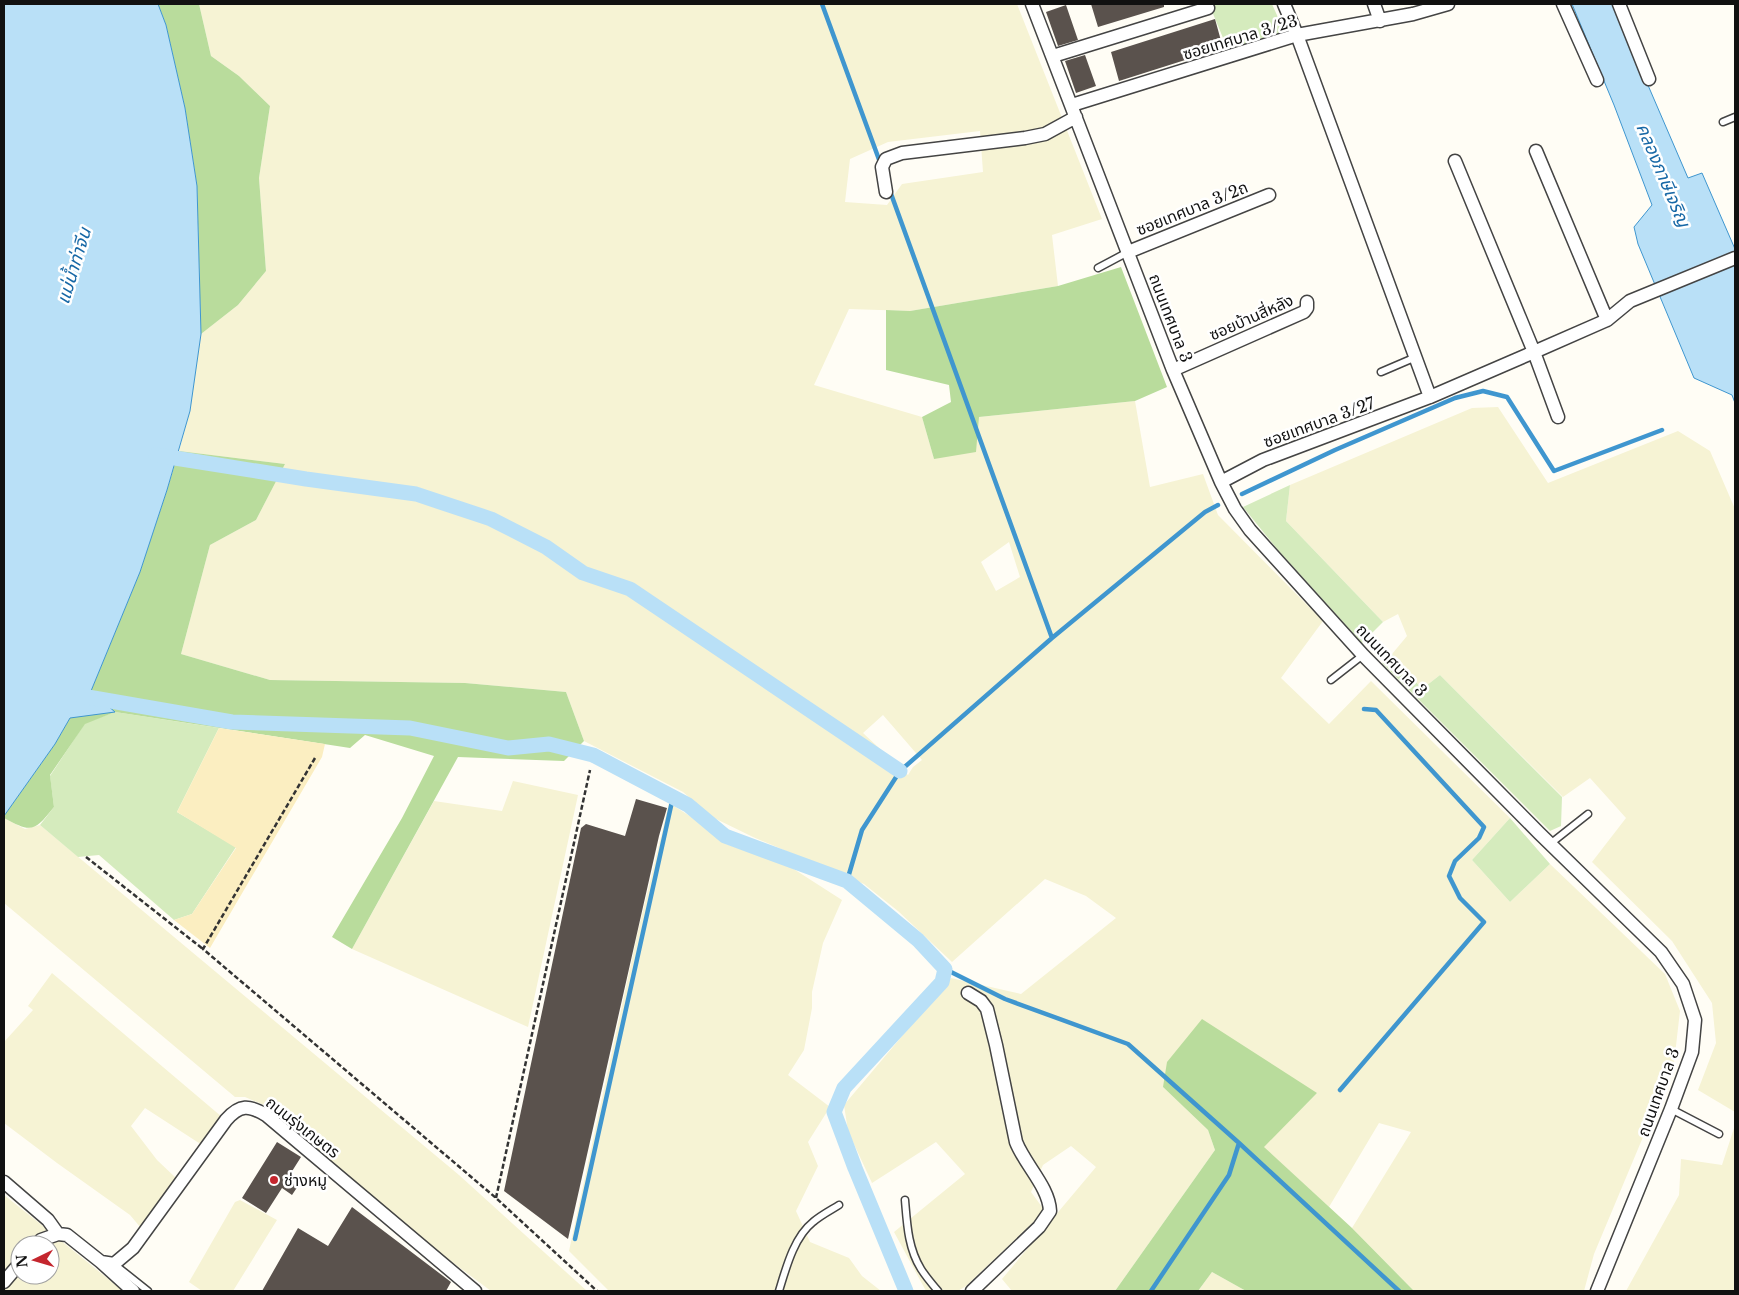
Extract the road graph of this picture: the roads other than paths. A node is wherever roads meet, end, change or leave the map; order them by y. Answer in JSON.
{"nodes":[{"id":1,"x":1032,"y":4,"type":"edge"},
{"id":2,"x":1284,"y":4,"type":"edge"},
{"id":3,"x":1374,"y":4,"type":"edge"},
{"id":4,"x":1448,"y":4,"type":"edge"},
{"id":5,"x":1563,"y":4,"type":"edge"},
{"id":6,"x":1619,"y":4,"type":"edge"},
{"id":7,"x":1429,"y":7,"type":"edge"},
{"id":8,"x":1208,"y":8,"type":"dead end"},
{"id":9,"x":1380,"y":21,"type":"junction"},
{"id":10,"x":1297,"y":35,"type":"junction"},
{"id":11,"x":1053,"y":56,"type":"junction"},
{"id":12,"x":1649,"y":79,"type":"dead end"},
{"id":13,"x":1597,"y":80,"type":"dead end"},
{"id":14,"x":1074,"y":111,"type":"junction"},
{"id":15,"x":1735,"y":117,"type":"edge"},
{"id":16,"x":1723,"y":122,"type":"dead end"},
{"id":17,"x":1536,"y":151,"type":"dead end"},
{"id":18,"x":1455,"y":161,"type":"dead end"},
{"id":19,"x":886,"y":192,"type":"dead end"},
{"id":20,"x":1269,"y":195,"type":"dead end"},
{"id":21,"x":1128,"y":252,"type":"junction"},
{"id":22,"x":1735,"y":258,"type":"edge"},
{"id":23,"x":1098,"y":268,"type":"dead end"},
{"id":24,"x":1307,"y":302,"type":"dead end"},
{"id":25,"x":1607,"y":320,"type":"junction"},
{"id":26,"x":1534,"y":352,"type":"junction"},
{"id":27,"x":1416,"y":357,"type":"junction"},
{"id":28,"x":1173,"y":370,"type":"junction"},
{"id":29,"x":1381,"y":372,"type":"dead end"},
{"id":30,"x":1430,"y":397,"type":"junction"},
{"id":31,"x":1558,"y":417,"type":"dead end"},
{"id":32,"x":1221,"y":482,"type":"junction"},
{"id":33,"x":1363,"y":655,"type":"junction"},
{"id":34,"x":1331,"y":680,"type":"dead end"},
{"id":35,"x":1588,"y":814,"type":"dead end"},
{"id":36,"x":1550,"y":844,"type":"junction"},
{"id":37,"x":968,"y":993,"type":"dead end"},
{"id":38,"x":1671,"y":1109,"type":"junction"},
{"id":39,"x":1719,"y":1134,"type":"dead end"},
{"id":40,"x":4,"y":1182,"type":"edge"},
{"id":41,"x":905,"y":1200,"type":"dead end"},
{"id":42,"x":839,"y":1205,"type":"dead end"},
{"id":43,"x":58,"y":1234,"type":"junction"},
{"id":44,"x":55,"y":1235,"type":"edge"},
{"id":45,"x":108,"y":1263,"type":"junction"},
{"id":46,"x":471,"y":1290,"type":"edge"},
{"id":47,"x":133,"y":1291,"type":"edge"},
{"id":48,"x":148,"y":1291,"type":"edge"},
{"id":49,"x":779,"y":1291,"type":"edge"},
{"id":50,"x":938,"y":1291,"type":"edge"},
{"id":51,"x":972,"y":1291,"type":"edge"},
{"id":52,"x":1597,"y":1291,"type":"edge"}],
"edges":[{"from":1,"to":11,"type":"street","name":"ถนนเทศบาล 3"},
{"from":2,"to":10,"type":"street"},
{"from":3,"to":9,"type":"street"},
{"from":4,"to":7,"type":"street","name":"ซอยเทศบาล 3/23"},
{"from":5,"to":13,"type":"street"},
{"from":6,"to":12,"type":"street"},
{"from":7,"to":9,"type":"street","name":"ซอยเทศบาล 3/23"},
{"from":8,"to":11,"type":"street"},
{"from":9,"to":10,"type":"street","name":"ซอยเทศบาล 3/23"},
{"from":10,"to":14,"type":"street","name":"ซอยเทศบาล 3/23"},
{"from":10,"to":27,"type":"street"},
{"from":11,"to":14,"type":"street","name":"ถนนเทศบาล 3"},
{"from":14,"to":19,"type":"street","name":"ซอยเทศบาล 3/23"},
{"from":14,"to":21,"type":"street","name":"ถนนเทศบาล 3"},
{"from":15,"to":16,"type":"lane"},
{"from":17,"to":25,"type":"street"},
{"from":18,"to":26,"type":"street"},
{"from":20,"to":21,"type":"street","name":"ซอยเทศบาล 3/2ถ"},
{"from":21,"to":23,"type":"lane"},
{"from":21,"to":28,"type":"street","name":"ถนนเทศบาล 3"},
{"from":22,"to":25,"type":"street","name":"ซอยเทศบาล 3/27"},
{"from":24,"to":28,"type":"street","name":"ซอยบ้านสี่หลัง"},
{"from":25,"to":26,"type":"street","name":"ซอยเทศบาล 3/27"},
{"from":26,"to":30,"type":"street","name":"ซอยเทศบาล 3/27"},
{"from":26,"to":31,"type":"street"},
{"from":27,"to":29,"type":"lane"},
{"from":27,"to":30,"type":"street"},
{"from":28,"to":32,"type":"street","name":"ถนนเทศบาล 3"},
{"from":30,"to":32,"type":"street","name":"ซอยเทศบาล 3/27"},
{"from":32,"to":33,"type":"street","name":"ถนนเทศบาล 3"},
{"from":33,"to":34,"type":"lane"},
{"from":33,"to":36,"type":"street","name":"ถนนเทศบาล 3"},
{"from":35,"to":36,"type":"lane"},
{"from":36,"to":38,"type":"street","name":"ถนนเทศบาล 3"},
{"from":37,"to":51,"type":"street"},
{"from":38,"to":39,"type":"lane"},
{"from":38,"to":52,"type":"street","name":"ถนนเทศบาล 3"},
{"from":40,"to":43,"type":"street"},
{"from":41,"to":50,"type":"lane"},
{"from":42,"to":49,"type":"lane"},
{"from":43,"to":44,"type":"street"},
{"from":43,"to":45,"type":"street"},
{"from":45,"to":46,"type":"street","name":"ถนนรุ่งเกษตร"},
{"from":45,"to":47,"type":"street"},
{"from":45,"to":48,"type":"lane"}]}
